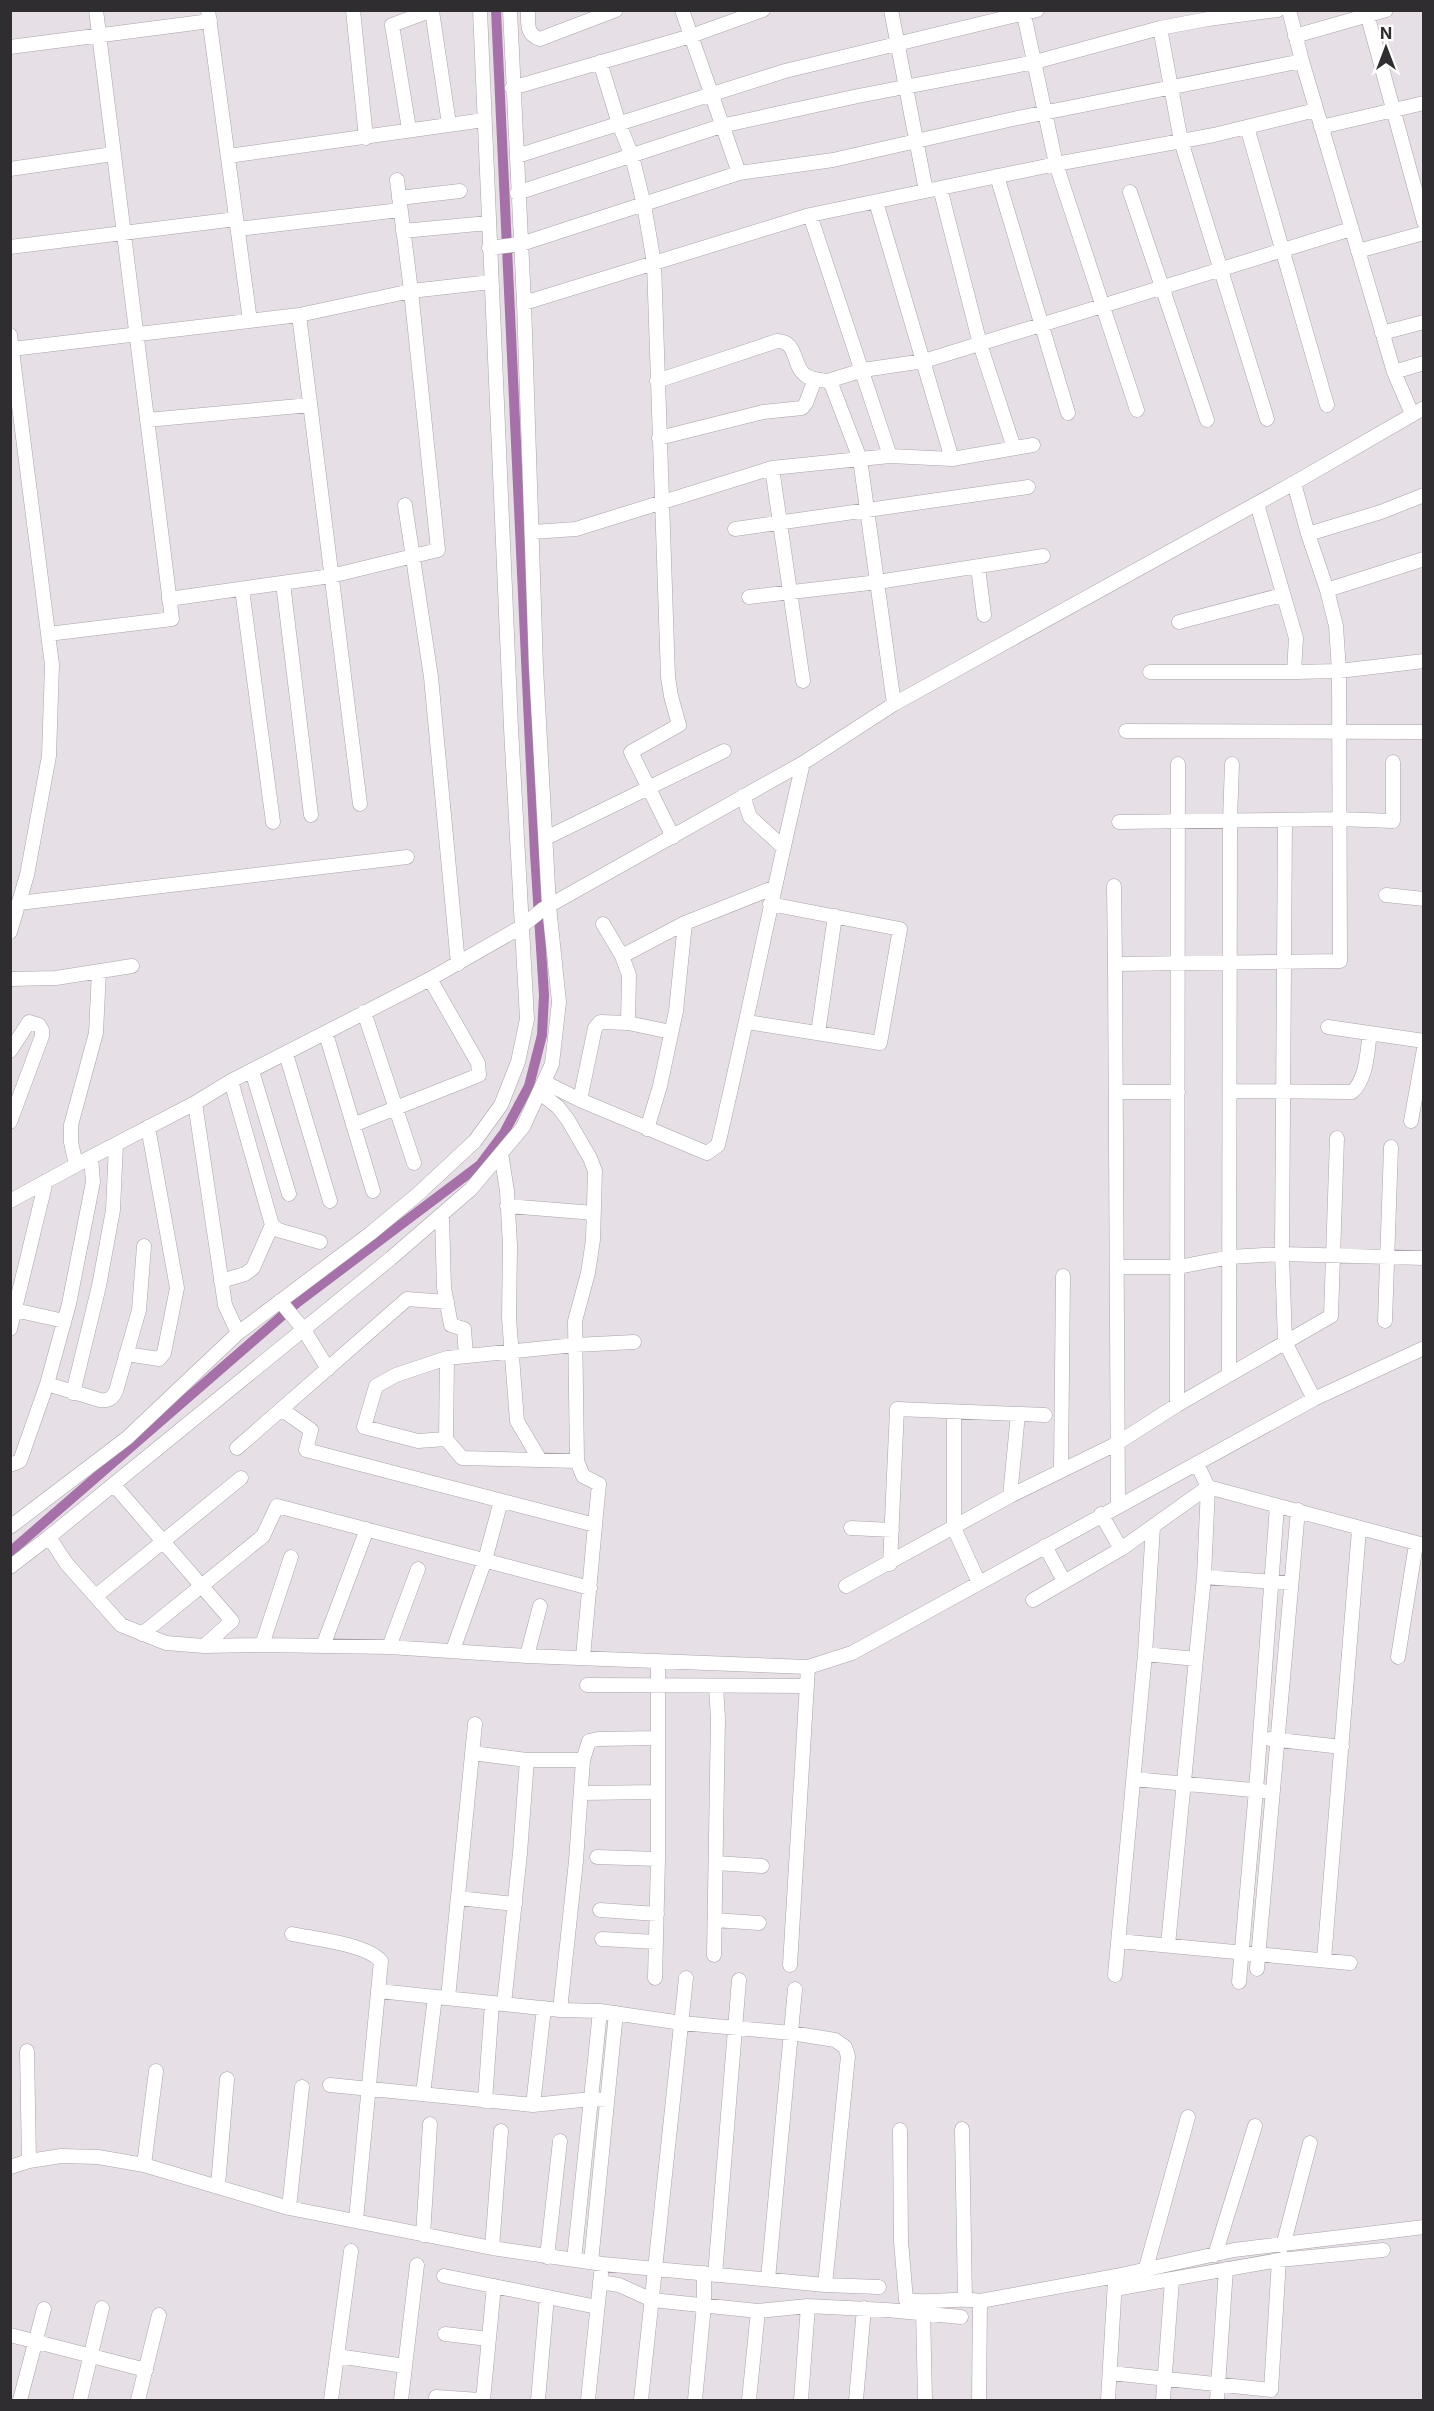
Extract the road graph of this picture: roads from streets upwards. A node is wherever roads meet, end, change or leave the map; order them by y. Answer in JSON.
{"nodes":[{"id":1,"x":96,"y":10,"type":"edge"},
{"id":2,"x":353,"y":10,"type":"edge"},
{"id":3,"x":432,"y":10,"type":"edge"},
{"id":4,"x":480,"y":10,"type":"edge"},
{"id":5,"x":510,"y":10,"type":"edge"},
{"id":6,"x":528,"y":10,"type":"edge"},
{"id":7,"x":616,"y":10,"type":"edge"},
{"id":8,"x":682,"y":10,"type":"edge"},
{"id":9,"x":763,"y":10,"type":"edge"},
{"id":10,"x":891,"y":10,"type":"edge"},
{"id":11,"x":1037,"y":10,"type":"edge"},
{"id":12,"x":1278,"y":10,"type":"edge"},
{"id":13,"x":1289,"y":10,"type":"edge"},
{"id":14,"x":1386,"y":10,"type":"edge"},
{"id":15,"x":1023,"y":12,"type":"edge"},
{"id":16,"x":1366,"y":13,"type":"edge"},
{"id":17,"x":209,"y":16,"type":"edge"},
{"id":18,"x":1160,"y":28,"type":"junction"},
{"id":19,"x":99,"y":36,"type":"junction"},
{"id":20,"x":691,"y":36,"type":"junction"},
{"id":21,"x":1295,"y":36,"type":"junction"},
{"id":22,"x":898,"y":44,"type":"junction"},
{"id":23,"x":10,"y":47,"type":"edge"},
{"id":24,"x":1302,"y":61,"type":"junction"},
{"id":25,"x":600,"y":62,"type":"junction"},
{"id":26,"x":1035,"y":62,"type":"junction"},
{"id":27,"x":906,"y":87,"type":"junction"},
{"id":28,"x":1171,"y":87,"type":"junction"},
{"id":29,"x":512,"y":88,"type":"junction"},
{"id":30,"x":712,"y":95,"type":"junction"},
{"id":31,"x":1424,"y":103,"type":"edge"},
{"id":32,"x":1316,"y":110,"type":"junction"},
{"id":33,"x":1393,"y":110,"type":"junction"},
{"id":34,"x":1044,"y":113,"type":"junction"},
{"id":35,"x":484,"y":120,"type":"junction"},
{"id":36,"x":449,"y":124,"type":"junction"},
{"id":37,"x":619,"y":124,"type":"junction"},
{"id":38,"x":721,"y":126,"type":"junction"},
{"id":39,"x":1247,"y":127,"type":"junction"},
{"id":40,"x":1321,"y":127,"type":"junction"},
{"id":41,"x":409,"y":129,"type":"junction"},
{"id":42,"x":366,"y":138,"type":"junction"},
{"id":43,"x":916,"y":141,"type":"junction"},
{"id":44,"x":1181,"y":141,"type":"junction"},
{"id":45,"x":113,"y":154,"type":"junction"},
{"id":46,"x":228,"y":156,"type":"junction"},
{"id":47,"x":517,"y":156,"type":"junction"},
{"id":48,"x":632,"y":156,"type":"junction"},
{"id":49,"x":1056,"y":164,"type":"junction"},
{"id":50,"x":10,"y":169,"type":"edge"},
{"id":51,"x":739,"y":173,"type":"junction"},
{"id":52,"x":997,"y":176,"type":"junction"},
{"id":53,"x":397,"y":180,"type":"dead end"},
{"id":54,"x":933,"y":190,"type":"junction"},
{"id":55,"x":460,"y":191,"type":"dead end"},
{"id":56,"x":1130,"y":192,"type":"dead end"},
{"id":57,"x":518,"y":193,"type":"junction"},
{"id":58,"x":876,"y":202,"type":"junction"},
{"id":59,"x":400,"y":204,"type":"junction"},
{"id":60,"x":644,"y":205,"type":"junction"},
{"id":61,"x":810,"y":215,"type":"junction"},
{"id":62,"x":1424,"y":222,"type":"edge"},
{"id":63,"x":488,"y":223,"type":"junction"},
{"id":64,"x":237,"y":224,"type":"junction"},
{"id":65,"x":1351,"y":229,"type":"junction"},
{"id":66,"x":403,"y":231,"type":"junction"},
{"id":67,"x":123,"y":233,"type":"junction"},
{"id":68,"x":1424,"y":233,"type":"edge"},
{"id":69,"x":517,"y":244,"type":"junction"},
{"id":70,"x":10,"y":247,"type":"edge"},
{"id":71,"x":493,"y":248,"type":"junction"},
{"id":72,"x":1283,"y":250,"type":"junction"},
{"id":73,"x":1358,"y":251,"type":"junction"},
{"id":74,"x":654,"y":263,"type":"junction"},
{"id":75,"x":1222,"y":269,"type":"junction"},
{"id":76,"x":490,"y":282,"type":"junction"},
{"id":77,"x":1162,"y":288,"type":"junction"},
{"id":78,"x":411,"y":291,"type":"junction"},
{"id":79,"x":524,"y":303,"type":"junction"},
{"id":80,"x":1102,"y":306,"type":"junction"},
{"id":81,"x":299,"y":315,"type":"junction"},
{"id":82,"x":250,"y":321,"type":"junction"},
{"id":83,"x":1424,"y":322,"type":"edge"},
{"id":84,"x":1041,"y":325,"type":"junction"},
{"id":85,"x":1382,"y":333,"type":"junction"},
{"id":86,"x":10,"y":334,"type":"edge"},
{"id":87,"x":136,"y":335,"type":"junction"},
{"id":88,"x":980,"y":344,"type":"junction"},
{"id":89,"x":12,"y":349,"type":"junction"},
{"id":90,"x":924,"y":361,"type":"junction"},
{"id":91,"x":1424,"y":363,"type":"edge"},
{"id":92,"x":863,"y":370,"type":"junction"},
{"id":93,"x":1394,"y":372,"type":"junction"},
{"id":94,"x":821,"y":380,"type":"junction"},
{"id":95,"x":657,"y":381,"type":"junction"},
{"id":96,"x":310,"y":405,"type":"junction"},
{"id":97,"x":1327,"y":405,"type":"dead end"},
{"id":98,"x":1137,"y":410,"type":"dead end"},
{"id":99,"x":1418,"y":411,"type":"edge"},
{"id":100,"x":1068,"y":413,"type":"dead end"},
{"id":101,"x":1267,"y":419,"type":"dead end"},
{"id":102,"x":147,"y":420,"type":"junction"},
{"id":103,"x":1207,"y":420,"type":"dead end"},
{"id":104,"x":659,"y":438,"type":"junction"},
{"id":105,"x":1033,"y":445,"type":"dead end"},
{"id":106,"x":1014,"y":448,"type":"junction"},
{"id":107,"x":890,"y":456,"type":"junction"},
{"id":108,"x":860,"y":459,"type":"junction"},
{"id":109,"x":952,"y":459,"type":"junction"},
{"id":110,"x":772,"y":468,"type":"junction"},
{"id":111,"x":1294,"y":483,"type":"junction"},
{"id":112,"x":1028,"y":487,"type":"dead end"},
{"id":113,"x":1424,"y":495,"type":"edge"},
{"id":114,"x":661,"y":503,"type":"junction"},
{"id":115,"x":1257,"y":504,"type":"junction"},
{"id":116,"x":405,"y":505,"type":"dead end"},
{"id":117,"x":867,"y":510,"type":"junction"},
{"id":118,"x":781,"y":522,"type":"junction"},
{"id":119,"x":735,"y":529,"type":"dead end"},
{"id":120,"x":533,"y":532,"type":"junction"},
{"id":121,"x":1308,"y":534,"type":"junction"},
{"id":122,"x":412,"y":555,"type":"junction"},
{"id":123,"x":1042,"y":556,"type":"dead end"},
{"id":124,"x":1424,"y":559,"type":"edge"},
{"id":125,"x":978,"y":567,"type":"junction"},
{"id":126,"x":331,"y":576,"type":"junction"},
{"id":127,"x":878,"y":582,"type":"junction"},
{"id":128,"x":283,"y":583,"type":"junction"},
{"id":129,"x":242,"y":589,"type":"junction"},
{"id":130,"x":1327,"y":590,"type":"junction"},
{"id":131,"x":791,"y":592,"type":"junction"},
{"id":132,"x":1282,"y":595,"type":"junction"},
{"id":133,"x":749,"y":597,"type":"dead end"},
{"id":134,"x":169,"y":599,"type":"junction"},
{"id":135,"x":984,"y":615,"type":"dead end"},
{"id":136,"x":1179,"y":622,"type":"dead end"},
{"id":137,"x":48,"y":634,"type":"junction"},
{"id":138,"x":1424,"y":661,"type":"edge"},
{"id":139,"x":1339,"y":671,"type":"junction"},
{"id":140,"x":1150,"y":672,"type":"dead end"},
{"id":141,"x":1294,"y":672,"type":"junction"},
{"id":142,"x":802,"y":681,"type":"dead end"},
{"id":143,"x":894,"y":704,"type":"junction"},
{"id":144,"x":1126,"y":731,"type":"dead end"},
{"id":145,"x":1339,"y":731,"type":"junction"},
{"id":146,"x":1424,"y":732,"type":"edge"},
{"id":147,"x":724,"y":751,"type":"dead end"},
{"id":148,"x":1393,"y":762,"type":"dead end"},
{"id":149,"x":803,"y":763,"type":"junction"},
{"id":150,"x":1178,"y":764,"type":"dead end"},
{"id":151,"x":1232,"y":764,"type":"dead end"},
{"id":152,"x":650,"y":788,"type":"junction"},
{"id":153,"x":360,"y":804,"type":"dead end"},
{"id":154,"x":747,"y":806,"type":"junction"},
{"id":155,"x":311,"y":815,"type":"dead end"},
{"id":156,"x":1339,"y":819,"type":"junction"},
{"id":157,"x":1230,"y":820,"type":"junction"},
{"id":158,"x":1285,"y":820,"type":"junction"},
{"id":159,"x":1177,"y":821,"type":"junction"},
{"id":160,"x":273,"y":822,"type":"dead end"},
{"id":161,"x":1119,"y":822,"type":"dead end"},
{"id":162,"x":673,"y":837,"type":"junction"},
{"id":163,"x":546,"y":838,"type":"junction"},
{"id":164,"x":783,"y":847,"type":"junction"},
{"id":165,"x":407,"y":857,"type":"dead end"},
{"id":166,"x":1114,"y":886,"type":"dead end"},
{"id":167,"x":773,"y":888,"type":"junction"},
{"id":168,"x":1386,"y":895,"type":"dead end"},
{"id":169,"x":1424,"y":899,"type":"edge"},
{"id":170,"x":19,"y":903,"type":"junction"},
{"id":171,"x":770,"y":904,"type":"junction"},
{"id":172,"x":546,"y":907,"type":"junction"},
{"id":173,"x":835,"y":916,"type":"junction"},
{"id":174,"x":525,"y":923,"type":"junction"},
{"id":175,"x":685,"y":923,"type":"junction"},
{"id":176,"x":603,"y":924,"type":"dead end"},
{"id":177,"x":10,"y":932,"type":"edge"},
{"id":178,"x":622,"y":956,"type":"junction"},
{"id":179,"x":1284,"y":962,"type":"junction"},
{"id":180,"x":1230,"y":963,"type":"junction"},
{"id":181,"x":458,"y":964,"type":"junction"},
{"id":182,"x":1115,"y":964,"type":"junction"},
{"id":183,"x":1177,"y":964,"type":"junction"},
{"id":184,"x":132,"y":966,"type":"dead end"},
{"id":185,"x":99,"y":971,"type":"junction"},
{"id":186,"x":10,"y":979,"type":"edge"},
{"id":187,"x":430,"y":980,"type":"junction"},
{"id":188,"x":364,"y":1012,"type":"junction"},
{"id":189,"x":747,"y":1022,"type":"junction"},
{"id":190,"x":628,"y":1023,"type":"junction"},
{"id":191,"x":1328,"y":1027,"type":"dead end"},
{"id":192,"x":671,"y":1032,"type":"junction"},
{"id":193,"x":818,"y":1033,"type":"junction"},
{"id":194,"x":1370,"y":1033,"type":"junction"},
{"id":195,"x":326,"y":1034,"type":"junction"},
{"id":196,"x":1424,"y":1041,"type":"edge"},
{"id":197,"x":1424,"y":1049,"type":"edge"},
{"id":198,"x":10,"y":1051,"type":"edge"},
{"id":199,"x":286,"y":1054,"type":"junction"},
{"id":200,"x":252,"y":1071,"type":"junction"},
{"id":201,"x":231,"y":1081,"type":"junction"},
{"id":202,"x":541,"y":1087,"type":"junction"},
{"id":203,"x":1230,"y":1091,"type":"junction"},
{"id":204,"x":1284,"y":1091,"type":"junction"},
{"id":205,"x":1116,"y":1092,"type":"junction"},
{"id":206,"x":1178,"y":1092,"type":"junction"},
{"id":207,"x":580,"y":1100,"type":"junction"},
{"id":208,"x":195,"y":1103,"type":"junction"},
{"id":209,"x":396,"y":1109,"type":"junction"},
{"id":210,"x":1411,"y":1121,"type":"dead end"},
{"id":211,"x":10,"y":1122,"type":"edge"},
{"id":212,"x":354,"y":1125,"type":"junction"},
{"id":213,"x":148,"y":1127,"type":"junction"},
{"id":214,"x":647,"y":1129,"type":"junction"},
{"id":215,"x":1337,"y":1138,"type":"dead end"},
{"id":216,"x":116,"y":1144,"type":"junction"},
{"id":217,"x":1391,"y":1147,"type":"dead end"},
{"id":218,"x":501,"y":1153,"type":"junction"},
{"id":219,"x":91,"y":1156,"type":"junction"},
{"id":220,"x":414,"y":1163,"type":"dead end"},
{"id":221,"x":76,"y":1165,"type":"junction"},
{"id":222,"x":46,"y":1181,"type":"junction"},
{"id":223,"x":373,"y":1191,"type":"dead end"},
{"id":224,"x":289,"y":1194,"type":"dead end"},
{"id":225,"x":10,"y":1201,"type":"edge"},
{"id":226,"x":330,"y":1201,"type":"dead end"},
{"id":227,"x":507,"y":1206,"type":"junction"},
{"id":228,"x":594,"y":1214,"type":"junction"},
{"id":229,"x":442,"y":1215,"type":"junction"},
{"id":230,"x":272,"y":1225,"type":"junction"},
{"id":231,"x":320,"y":1242,"type":"dead end"},
{"id":232,"x":144,"y":1246,"type":"dead end"},
{"id":233,"x":1282,"y":1254,"type":"junction"},
{"id":234,"x":1334,"y":1255,"type":"junction"},
{"id":235,"x":1230,"y":1257,"type":"junction"},
{"id":236,"x":1387,"y":1257,"type":"junction"},
{"id":237,"x":1424,"y":1258,"type":"edge"},
{"id":238,"x":1118,"y":1267,"type":"junction"},
{"id":239,"x":1178,"y":1267,"type":"junction"},
{"id":240,"x":1063,"y":1276,"type":"dead end"},
{"id":241,"x":221,"y":1281,"type":"junction"},
{"id":242,"x":447,"y":1302,"type":"junction"},
{"id":243,"x":286,"y":1308,"type":"junction"},
{"id":244,"x":13,"y":1310,"type":"edge"},
{"id":245,"x":64,"y":1321,"type":"junction"},
{"id":246,"x":1385,"y":1321,"type":"dead end"},
{"id":247,"x":10,"y":1329,"type":"edge"},
{"id":248,"x":304,"y":1330,"type":"junction"},
{"id":249,"x":238,"y":1333,"type":"junction"},
{"id":250,"x":634,"y":1342,"type":"dead end"},
{"id":251,"x":1285,"y":1342,"type":"junction"},
{"id":252,"x":575,"y":1346,"type":"junction"},
{"id":253,"x":1424,"y":1348,"type":"edge"},
{"id":254,"x":510,"y":1353,"type":"junction"},
{"id":255,"x":126,"y":1354,"type":"junction"},
{"id":256,"x":466,"y":1356,"type":"junction"},
{"id":257,"x":447,"y":1358,"type":"junction"},
{"id":258,"x":327,"y":1369,"type":"junction"},
{"id":259,"x":1229,"y":1375,"type":"junction"},
{"id":260,"x":47,"y":1384,"type":"junction"},
{"id":261,"x":73,"y":1393,"type":"junction"},
{"id":262,"x":1314,"y":1399,"type":"junction"},
{"id":263,"x":1177,"y":1404,"type":"junction"},
{"id":264,"x":281,"y":1409,"type":"junction"},
{"id":265,"x":954,"y":1412,"type":"junction"},
{"id":266,"x":1018,"y":1414,"type":"junction"},
{"id":267,"x":1045,"y":1415,"type":"dead end"},
{"id":268,"x":446,"y":1439,"type":"junction"},
{"id":269,"x":1116,"y":1444,"type":"junction"},
{"id":270,"x":237,"y":1448,"type":"dead end"},
{"id":271,"x":540,"y":1460,"type":"junction"},
{"id":272,"x":577,"y":1461,"type":"junction"},
{"id":273,"x":10,"y":1465,"type":"edge"},
{"id":274,"x":1061,"y":1470,"type":"junction"},
{"id":275,"x":1202,"y":1475,"type":"junction"},
{"id":276,"x":241,"y":1478,"type":"dead end"},
{"id":277,"x":114,"y":1485,"type":"junction"},
{"id":278,"x":1010,"y":1496,"type":"junction"},
{"id":279,"x":501,"y":1501,"type":"junction"},
{"id":280,"x":1118,"y":1505,"type":"junction"},
{"id":281,"x":1277,"y":1506,"type":"junction"},
{"id":282,"x":1298,"y":1510,"type":"junction"},
{"id":283,"x":1106,"y":1522,"type":"junction"},
{"id":284,"x":595,"y":1525,"type":"junction"},
{"id":285,"x":10,"y":1527,"type":"edge"},
{"id":286,"x":1153,"y":1527,"type":"junction"},
{"id":287,"x":851,"y":1528,"type":"dead end"},
{"id":288,"x":954,"y":1528,"type":"junction"},
{"id":289,"x":367,"y":1529,"type":"junction"},
{"id":290,"x":892,"y":1530,"type":"junction"},
{"id":291,"x":1359,"y":1530,"type":"junction"},
{"id":292,"x":49,"y":1537,"type":"junction"},
{"id":293,"x":163,"y":1541,"type":"junction"},
{"id":294,"x":1420,"y":1545,"type":"edge"},
{"id":295,"x":1121,"y":1549,"type":"junction"},
{"id":296,"x":1049,"y":1554,"type":"junction"},
{"id":297,"x":291,"y":1557,"type":"dead end"},
{"id":298,"x":484,"y":1560,"type":"junction"},
{"id":299,"x":890,"y":1563,"type":"junction"},
{"id":300,"x":10,"y":1568,"type":"edge"},
{"id":301,"x":418,"y":1569,"type":"dead end"},
{"id":302,"x":1204,"y":1577,"type":"junction"},
{"id":303,"x":1064,"y":1581,"type":"junction"},
{"id":304,"x":1270,"y":1581,"type":"junction"},
{"id":305,"x":979,"y":1583,"type":"junction"},
{"id":306,"x":1292,"y":1583,"type":"junction"},
{"id":307,"x":202,"y":1585,"type":"junction"},
{"id":308,"x":846,"y":1586,"type":"dead end"},
{"id":309,"x":590,"y":1588,"type":"junction"},
{"id":310,"x":96,"y":1596,"type":"junction"},
{"id":311,"x":1033,"y":1600,"type":"dead end"},
{"id":312,"x":540,"y":1606,"type":"dead end"},
{"id":313,"x":142,"y":1634,"type":"junction"},
{"id":314,"x":262,"y":1645,"type":"junction"},
{"id":315,"x":204,"y":1646,"type":"junction"},
{"id":316,"x":323,"y":1646,"type":"junction"},
{"id":317,"x":389,"y":1647,"type":"junction"},
{"id":318,"x":453,"y":1650,"type":"junction"},
{"id":319,"x":1145,"y":1654,"type":"junction"},
{"id":320,"x":527,"y":1656,"type":"junction"},
{"id":321,"x":583,"y":1657,"type":"junction"},
{"id":322,"x":1398,"y":1657,"type":"dead end"},
{"id":323,"x":1196,"y":1659,"type":"junction"},
{"id":324,"x":658,"y":1672,"type":"junction"},
{"id":325,"x":808,"y":1676,"type":"junction"},
{"id":326,"x":587,"y":1685,"type":"dead end"},
{"id":327,"x":716,"y":1687,"type":"junction"},
{"id":328,"x":475,"y":1724,"type":"dead end"},
{"id":329,"x":657,"y":1738,"type":"junction"},
{"id":330,"x":1259,"y":1738,"type":"junction"},
{"id":331,"x":1277,"y":1739,"type":"junction"},
{"id":332,"x":1342,"y":1747,"type":"junction"},
{"id":333,"x":472,"y":1753,"type":"junction"},
{"id":334,"x":527,"y":1760,"type":"junction"},
{"id":335,"x":583,"y":1760,"type":"junction"},
{"id":336,"x":1134,"y":1779,"type":"junction"},
{"id":337,"x":1185,"y":1784,"type":"junction"},
{"id":338,"x":1256,"y":1790,"type":"junction"},
{"id":339,"x":657,"y":1792,"type":"junction"},
{"id":340,"x":580,"y":1793,"type":"junction"},
{"id":341,"x":1272,"y":1793,"type":"junction"},
{"id":342,"x":597,"y":1857,"type":"dead end"},
{"id":343,"x":658,"y":1859,"type":"junction"},
{"id":344,"x":716,"y":1863,"type":"junction"},
{"id":345,"x":762,"y":1866,"type":"dead end"},
{"id":346,"x":458,"y":1898,"type":"junction"},
{"id":347,"x":515,"y":1904,"type":"junction"},
{"id":348,"x":600,"y":1910,"type":"dead end"},
{"id":349,"x":657,"y":1914,"type":"junction"},
{"id":350,"x":715,"y":1920,"type":"junction"},
{"id":351,"x":759,"y":1923,"type":"dead end"},
{"id":352,"x":292,"y":1934,"type":"dead end"},
{"id":353,"x":602,"y":1940,"type":"dead end"},
{"id":354,"x":1119,"y":1941,"type":"junction"},
{"id":355,"x":656,"y":1942,"type":"junction"},
{"id":356,"x":1168,"y":1945,"type":"junction"},
{"id":357,"x":1241,"y":1952,"type":"junction"},
{"id":358,"x":1257,"y":1954,"type":"junction"},
{"id":359,"x":714,"y":1955,"type":"dead end"},
{"id":360,"x":1324,"y":1960,"type":"junction"},
{"id":361,"x":1350,"y":1963,"type":"dead end"},
{"id":362,"x":789,"y":1965,"type":"dead end"},
{"id":363,"x":1257,"y":1969,"type":"dead end"},
{"id":364,"x":1115,"y":1975,"type":"dead end"},
{"id":365,"x":655,"y":1978,"type":"dead end"},
{"id":366,"x":686,"y":1978,"type":"dead end"},
{"id":367,"x":739,"y":1980,"type":"dead end"},
{"id":368,"x":1239,"y":1982,"type":"dead end"},
{"id":369,"x":795,"y":1989,"type":"dead end"},
{"id":370,"x":379,"y":1991,"type":"junction"},
{"id":371,"x":441,"y":1997,"type":"junction"},
{"id":372,"x":498,"y":2003,"type":"junction"},
{"id":373,"x":544,"y":2008,"type":"junction"},
{"id":374,"x":560,"y":2010,"type":"junction"},
{"id":375,"x":600,"y":2011,"type":"junction"},
{"id":376,"x":616,"y":2013,"type":"junction"},
{"id":377,"x":682,"y":2023,"type":"junction"},
{"id":378,"x":734,"y":2028,"type":"junction"},
{"id":379,"x":791,"y":2033,"type":"junction"},
{"id":380,"x":27,"y":2051,"type":"dead end"},
{"id":381,"x":156,"y":2071,"type":"dead end"},
{"id":382,"x":227,"y":2079,"type":"dead end"},
{"id":383,"x":330,"y":2085,"type":"dead end"},
{"id":384,"x":302,"y":2087,"type":"dead end"},
{"id":385,"x":369,"y":2089,"type":"junction"},
{"id":386,"x":423,"y":2094,"type":"junction"},
{"id":387,"x":591,"y":2099,"type":"junction"},
{"id":388,"x":607,"y":2100,"type":"junction"},
{"id":389,"x":485,"y":2101,"type":"junction"},
{"id":390,"x":532,"y":2105,"type":"junction"},
{"id":391,"x":1188,"y":2117,"type":"dead end"},
{"id":392,"x":430,"y":2124,"type":"dead end"},
{"id":393,"x":1255,"y":2126,"type":"dead end"},
{"id":394,"x":962,"y":2129,"type":"dead end"},
{"id":395,"x":900,"y":2130,"type":"dead end"},
{"id":396,"x":501,"y":2131,"type":"dead end"},
{"id":397,"x":560,"y":2141,"type":"dead end"},
{"id":398,"x":1310,"y":2142,"type":"dead end"},
{"id":399,"x":29,"y":2161,"type":"junction"},
{"id":400,"x":144,"y":2165,"type":"junction"},
{"id":401,"x":10,"y":2167,"type":"edge"},
{"id":402,"x":218,"y":2185,"type":"junction"},
{"id":403,"x":289,"y":2208,"type":"junction"},
{"id":404,"x":356,"y":2220,"type":"junction"},
{"id":405,"x":1424,"y":2227,"type":"edge"},
{"id":406,"x":423,"y":2235,"type":"junction"},
{"id":407,"x":1283,"y":2246,"type":"junction"},
{"id":408,"x":492,"y":2248,"type":"junction"},
{"id":409,"x":1383,"y":2250,"type":"dead end"},
{"id":410,"x":351,"y":2251,"type":"dead end"},
{"id":411,"x":1215,"y":2255,"type":"junction"},
{"id":412,"x":547,"y":2257,"type":"junction"},
{"id":413,"x":574,"y":2260,"type":"junction"},
{"id":414,"x":1279,"y":2260,"type":"junction"},
{"id":415,"x":597,"y":2263,"type":"junction"},
{"id":416,"x":417,"y":2265,"type":"dead end"},
{"id":417,"x":657,"y":2268,"type":"junction"},
{"id":418,"x":1146,"y":2268,"type":"junction"},
{"id":419,"x":1226,"y":2270,"type":"junction"},
{"id":420,"x":709,"y":2274,"type":"junction"},
{"id":421,"x":444,"y":2276,"type":"dead end"},
{"id":422,"x":768,"y":2279,"type":"junction"},
{"id":423,"x":1172,"y":2280,"type":"junction"},
{"id":424,"x":600,"y":2282,"type":"junction"},
{"id":425,"x":1115,"y":2283,"type":"junction"},
{"id":426,"x":825,"y":2285,"type":"junction"},
{"id":427,"x":494,"y":2286,"type":"junction"},
{"id":428,"x":879,"y":2287,"type":"dead end"},
{"id":429,"x":547,"y":2297,"type":"junction"},
{"id":430,"x":965,"y":2299,"type":"junction"},
{"id":431,"x":652,"y":2300,"type":"junction"},
{"id":432,"x":980,"y":2301,"type":"junction"},
{"id":433,"x":704,"y":2305,"type":"junction"},
{"id":434,"x":808,"y":2306,"type":"junction"},
{"id":435,"x":597,"y":2307,"type":"junction"},
{"id":436,"x":102,"y":2308,"type":"dead end"},
{"id":437,"x":864,"y":2308,"type":"junction"},
{"id":438,"x":44,"y":2309,"type":"dead end"},
{"id":439,"x":923,"y":2309,"type":"junction"},
{"id":440,"x":758,"y":2311,"type":"junction"},
{"id":441,"x":159,"y":2315,"type":"dead end"},
{"id":442,"x":961,"y":2317,"type":"dead end"},
{"id":443,"x":445,"y":2334,"type":"dead end"},
{"id":444,"x":10,"y":2335,"type":"edge"},
{"id":445,"x":489,"y":2340,"type":"junction"},
{"id":446,"x":34,"y":2341,"type":"junction"},
{"id":447,"x":89,"y":2355,"type":"junction"},
{"id":448,"x":337,"y":2356,"type":"junction"},
{"id":449,"x":405,"y":2366,"type":"junction"},
{"id":450,"x":146,"y":2370,"type":"junction"},
{"id":451,"x":1110,"y":2373,"type":"junction"},
{"id":452,"x":1165,"y":2380,"type":"junction"},
{"id":453,"x":1218,"y":2385,"type":"junction"},
{"id":454,"x":1271,"y":2395,"type":"edge"},
{"id":455,"x":436,"y":2397,"type":"dead end"},
{"id":456,"x":20,"y":2400,"type":"edge"},
{"id":457,"x":80,"y":2400,"type":"edge"},
{"id":458,"x":138,"y":2400,"type":"edge"},
{"id":459,"x":331,"y":2400,"type":"edge"},
{"id":460,"x":401,"y":2400,"type":"edge"},
{"id":461,"x":482,"y":2400,"type":"edge"},
{"id":462,"x":538,"y":2400,"type":"edge"},
{"id":463,"x":588,"y":2400,"type":"edge"},
{"id":464,"x":641,"y":2400,"type":"edge"},
{"id":465,"x":695,"y":2400,"type":"edge"},
{"id":466,"x":749,"y":2400,"type":"edge"},
{"id":467,"x":801,"y":2400,"type":"edge"},
{"id":468,"x":856,"y":2400,"type":"edge"},
{"id":469,"x":925,"y":2400,"type":"edge"},
{"id":470,"x":979,"y":2400,"type":"edge"},
{"id":471,"x":1108,"y":2400,"type":"edge"},
{"id":472,"x":1163,"y":2400,"type":"edge"},
{"id":473,"x":1217,"y":2400,"type":"edge"}],
"edges":[{"from":1,"to":19,"type":"street"},
{"from":2,"to":42,"type":"street"},
{"from":3,"to":36,"type":"street"},
{"from":3,"to":41,"type":"street"},
{"from":4,"to":35,"type":"street"},
{"from":5,"to":29,"type":"street"},
{"from":6,"to":7,"type":"street"},
{"from":8,"to":20,"type":"street"},
{"from":9,"to":20,"type":"street"},
{"from":10,"to":22,"type":"street"},
{"from":11,"to":15,"type":"street"},
{"from":12,"to":18,"type":"street"},
{"from":13,"to":21,"type":"street"},
{"from":14,"to":16,"type":"street"},
{"from":15,"to":22,"type":"street"},
{"from":15,"to":26,"type":"street"},
{"from":16,"to":21,"type":"street"},
{"from":16,"to":33,"type":"street"},
{"from":17,"to":19,"type":"street"},
{"from":17,"to":46,"type":"street"},
{"from":18,"to":26,"type":"street"},
{"from":18,"to":28,"type":"street"},
{"from":19,"to":23,"type":"street"},
{"from":19,"to":45,"type":"street"},
{"from":20,"to":25,"type":"street"},
{"from":20,"to":30,"type":"street"},
{"from":21,"to":24,"type":"street"},
{"from":22,"to":27,"type":"street"},
{"from":22,"to":30,"type":"street"},
{"from":24,"to":28,"type":"street"},
{"from":24,"to":32,"type":"street"},
{"from":25,"to":29,"type":"street"},
{"from":25,"to":37,"type":"street"},
{"from":26,"to":27,"type":"street"},
{"from":26,"to":34,"type":"street"},
{"from":27,"to":38,"type":"street"},
{"from":27,"to":43,"type":"street"},
{"from":28,"to":34,"type":"street"},
{"from":28,"to":44,"type":"street"},
{"from":29,"to":47,"type":"street"},
{"from":30,"to":37,"type":"street"},
{"from":30,"to":38,"type":"street"},
{"from":31,"to":33,"type":"street"},
{"from":32,"to":39,"type":"street"},
{"from":32,"to":40,"type":"street"},
{"from":33,"to":40,"type":"street"},
{"from":33,"to":62,"type":"street"},
{"from":34,"to":43,"type":"street"},
{"from":34,"to":49,"type":"street"},
{"from":35,"to":36,"type":"street"},
{"from":35,"to":63,"type":"street"},
{"from":36,"to":41,"type":"street"},
{"from":37,"to":47,"type":"street"},
{"from":37,"to":48,"type":"street"},
{"from":38,"to":48,"type":"street"},
{"from":38,"to":51,"type":"street"},
{"from":39,"to":44,"type":"street"},
{"from":39,"to":72,"type":"street"},
{"from":40,"to":65,"type":"street"},
{"from":41,"to":42,"type":"street"},
{"from":42,"to":46,"type":"street"},
{"from":43,"to":51,"type":"street"},
{"from":43,"to":54,"type":"street"},
{"from":44,"to":49,"type":"street"},
{"from":44,"to":75,"type":"street"},
{"from":45,"to":50,"type":"street"},
{"from":45,"to":67,"type":"street"},
{"from":46,"to":64,"type":"street"},
{"from":47,"to":57,"type":"street"},
{"from":48,"to":57,"type":"street"},
{"from":48,"to":60,"type":"street"},
{"from":49,"to":52,"type":"street"},
{"from":49,"to":80,"type":"street"},
{"from":51,"to":60,"type":"street"},
{"from":52,"to":54,"type":"street"},
{"from":52,"to":84,"type":"street"},
{"from":53,"to":59,"type":"street"},
{"from":54,"to":58,"type":"street"},
{"from":54,"to":88,"type":"street"},
{"from":55,"to":59,"type":"street"},
{"from":56,"to":77,"type":"street"},
{"from":57,"to":69,"type":"street"},
{"from":58,"to":61,"type":"street"},
{"from":58,"to":90,"type":"street"},
{"from":59,"to":64,"type":"street"},
{"from":59,"to":66,"type":"street"},
{"from":60,"to":69,"type":"street"},
{"from":60,"to":74,"type":"street"},
{"from":61,"to":74,"type":"street"},
{"from":61,"to":92,"type":"street"},
{"from":63,"to":66,"type":"street"},
{"from":63,"to":71,"type":"street"},
{"from":64,"to":67,"type":"street"},
{"from":64,"to":82,"type":"street"},
{"from":65,"to":72,"type":"street"},
{"from":65,"to":73,"type":"street"},
{"from":66,"to":78,"type":"street"},
{"from":67,"to":70,"type":"street"},
{"from":67,"to":87,"type":"street"},
{"from":68,"to":73,"type":"street"},
{"from":69,"to":71,"type":"street"},
{"from":69,"to":79,"type":"street"},
{"from":71,"to":76,"type":"street"},
{"from":72,"to":75,"type":"street"},
{"from":72,"to":97,"type":"street"},
{"from":73,"to":85,"type":"street"},
{"from":74,"to":79,"type":"street"},
{"from":74,"to":95,"type":"street"},
{"from":75,"to":77,"type":"street"},
{"from":75,"to":101,"type":"street"},
{"from":76,"to":78,"type":"street"},
{"from":76,"to":174,"type":"street"},
{"from":77,"to":80,"type":"street"},
{"from":77,"to":103,"type":"street"},
{"from":78,"to":81,"type":"street"},
{"from":78,"to":122,"type":"street"},
{"from":79,"to":120,"type":"street"},
{"from":80,"to":84,"type":"street"},
{"from":80,"to":98,"type":"street"},
{"from":81,"to":82,"type":"street"},
{"from":81,"to":96,"type":"street"},
{"from":82,"to":87,"type":"street"},
{"from":83,"to":85,"type":"street"},
{"from":84,"to":88,"type":"street"},
{"from":84,"to":100,"type":"street"},
{"from":85,"to":93,"type":"street"},
{"from":86,"to":89,"type":"street"},
{"from":87,"to":89,"type":"street"},
{"from":87,"to":102,"type":"street"},
{"from":88,"to":90,"type":"street"},
{"from":88,"to":106,"type":"street"},
{"from":89,"to":137,"type":"street"},
{"from":90,"to":92,"type":"street"},
{"from":90,"to":109,"type":"street"},
{"from":91,"to":93,"type":"street"},
{"from":92,"to":94,"type":"street"},
{"from":92,"to":107,"type":"street"},
{"from":93,"to":99,"type":"street"},
{"from":94,"to":95,"type":"street"},
{"from":94,"to":104,"type":"street"},
{"from":94,"to":108,"type":"street"},
{"from":95,"to":104,"type":"street"},
{"from":96,"to":102,"type":"street"},
{"from":96,"to":126,"type":"street"},
{"from":99,"to":111,"type":"street"},
{"from":102,"to":134,"type":"street"},
{"from":104,"to":114,"type":"street"},
{"from":105,"to":106,"type":"street"},
{"from":106,"to":109,"type":"street"},
{"from":107,"to":108,"type":"street"},
{"from":107,"to":109,"type":"street"},
{"from":108,"to":110,"type":"street"},
{"from":108,"to":117,"type":"street"},
{"from":110,"to":114,"type":"street"},
{"from":110,"to":118,"type":"street"},
{"from":111,"to":115,"type":"street"},
{"from":111,"to":121,"type":"street"},
{"from":112,"to":117,"type":"street"},
{"from":113,"to":121,"type":"street"},
{"from":114,"to":120,"type":"street"},
{"from":114,"to":152,"type":"street"},
{"from":115,"to":132,"type":"street"},
{"from":115,"to":143,"type":"street"},
{"from":116,"to":122,"type":"street"},
{"from":117,"to":118,"type":"street"},
{"from":117,"to":127,"type":"street"},
{"from":118,"to":119,"type":"street"},
{"from":118,"to":131,"type":"street"},
{"from":120,"to":163,"type":"street"},
{"from":121,"to":130,"type":"street"},
{"from":122,"to":126,"type":"street"},
{"from":122,"to":181,"type":"street"},
{"from":123,"to":125,"type":"street"},
{"from":124,"to":130,"type":"street"},
{"from":125,"to":127,"type":"street"},
{"from":125,"to":135,"type":"street"},
{"from":126,"to":128,"type":"street"},
{"from":126,"to":153,"type":"street"},
{"from":127,"to":131,"type":"street"},
{"from":127,"to":143,"type":"street"},
{"from":128,"to":129,"type":"street"},
{"from":128,"to":155,"type":"street"},
{"from":129,"to":134,"type":"street"},
{"from":129,"to":160,"type":"street"},
{"from":130,"to":139,"type":"street"},
{"from":131,"to":133,"type":"street"},
{"from":131,"to":142,"type":"street"},
{"from":132,"to":136,"type":"street"},
{"from":132,"to":141,"type":"street"},
{"from":134,"to":137,"type":"street"},
{"from":137,"to":170,"type":"street"},
{"from":138,"to":139,"type":"street"},
{"from":139,"to":141,"type":"street"},
{"from":139,"to":145,"type":"street"},
{"from":140,"to":141,"type":"street"},
{"from":143,"to":149,"type":"street"},
{"from":144,"to":145,"type":"street"},
{"from":145,"to":146,"type":"street"},
{"from":145,"to":156,"type":"street"},
{"from":147,"to":152,"type":"street"},
{"from":148,"to":156,"type":"street"},
{"from":149,"to":154,"type":"street"},
{"from":149,"to":164,"type":"street"},
{"from":150,"to":159,"type":"street"},
{"from":151,"to":157,"type":"street"},
{"from":152,"to":162,"type":"street"},
{"from":152,"to":163,"type":"street"},
{"from":154,"to":162,"type":"street"},
{"from":154,"to":164,"type":"street"},
{"from":156,"to":158,"type":"street"},
{"from":156,"to":179,"type":"street"},
{"from":157,"to":158,"type":"street"},
{"from":157,"to":159,"type":"street"},
{"from":157,"to":180,"type":"street"},
{"from":158,"to":179,"type":"street"},
{"from":159,"to":161,"type":"street"},
{"from":159,"to":183,"type":"street"},
{"from":162,"to":172,"type":"street"},
{"from":163,"to":172,"type":"street"},
{"from":164,"to":167,"type":"street"},
{"from":165,"to":170,"type":"street"},
{"from":166,"to":182,"type":"street"},
{"from":167,"to":171,"type":"street"},
{"from":167,"to":175,"type":"street"},
{"from":168,"to":169,"type":"street"},
{"from":170,"to":177,"type":"street"},
{"from":171,"to":173,"type":"street"},
{"from":171,"to":189,"type":"street"},
{"from":172,"to":174,"type":"street"},
{"from":172,"to":202,"type":"street"},
{"from":173,"to":193,"type":"street"},
{"from":173,"to":193,"type":"street"},
{"from":174,"to":181,"type":"street"},
{"from":174,"to":243,"type":"street"},
{"from":175,"to":178,"type":"street"},
{"from":175,"to":192,"type":"street"},
{"from":176,"to":178,"type":"street"},
{"from":178,"to":190,"type":"street"},
{"from":179,"to":180,"type":"street"},
{"from":179,"to":204,"type":"street"},
{"from":180,"to":183,"type":"street"},
{"from":180,"to":203,"type":"street"},
{"from":181,"to":187,"type":"street"},
{"from":182,"to":183,"type":"street"},
{"from":182,"to":205,"type":"street"},
{"from":183,"to":206,"type":"street"},
{"from":184,"to":185,"type":"street"},
{"from":185,"to":186,"type":"street"},
{"from":185,"to":221,"type":"street"},
{"from":187,"to":188,"type":"street"},
{"from":187,"to":209,"type":"street"},
{"from":188,"to":195,"type":"street"},
{"from":188,"to":209,"type":"street"},
{"from":189,"to":193,"type":"street"},
{"from":189,"to":214,"type":"street"},
{"from":190,"to":192,"type":"street"},
{"from":190,"to":207,"type":"street"},
{"from":191,"to":194,"type":"street"},
{"from":192,"to":214,"type":"street"},
{"from":194,"to":196,"type":"street"},
{"from":194,"to":204,"type":"street"},
{"from":195,"to":199,"type":"street"},
{"from":195,"to":212,"type":"street"},
{"from":197,"to":210,"type":"street"},
{"from":198,"to":211,"type":"street"},
{"from":199,"to":200,"type":"street"},
{"from":199,"to":226,"type":"street"},
{"from":200,"to":201,"type":"street"},
{"from":200,"to":224,"type":"street"},
{"from":201,"to":208,"type":"street"},
{"from":201,"to":230,"type":"street"},
{"from":202,"to":207,"type":"street"},
{"from":202,"to":218,"type":"street"},
{"from":202,"to":228,"type":"street"},
{"from":203,"to":204,"type":"street"},
{"from":203,"to":235,"type":"street"},
{"from":204,"to":233,"type":"street"},
{"from":205,"to":206,"type":"street"},
{"from":205,"to":238,"type":"street"},
{"from":206,"to":239,"type":"street"},
{"from":207,"to":214,"type":"street"},
{"from":208,"to":213,"type":"street"},
{"from":208,"to":241,"type":"street"},
{"from":209,"to":212,"type":"street"},
{"from":209,"to":220,"type":"street"},
{"from":212,"to":223,"type":"street"},
{"from":213,"to":216,"type":"street"},
{"from":213,"to":255,"type":"street"},
{"from":215,"to":234,"type":"street"},
{"from":216,"to":219,"type":"street"},
{"from":216,"to":261,"type":"street"},
{"from":217,"to":236,"type":"street"},
{"from":218,"to":227,"type":"street"},
{"from":218,"to":229,"type":"street"},
{"from":219,"to":221,"type":"street"},
{"from":219,"to":245,"type":"street"},
{"from":221,"to":222,"type":"street"},
{"from":222,"to":225,"type":"street"},
{"from":222,"to":244,"type":"street"},
{"from":227,"to":228,"type":"street"},
{"from":227,"to":254,"type":"street"},
{"from":228,"to":252,"type":"street"},
{"from":229,"to":242,"type":"street"},
{"from":229,"to":248,"type":"street"},
{"from":230,"to":231,"type":"street"},
{"from":230,"to":241,"type":"street"},
{"from":232,"to":255,"type":"street"},
{"from":233,"to":234,"type":"street"},
{"from":233,"to":235,"type":"street"},
{"from":233,"to":251,"type":"street"},
{"from":234,"to":236,"type":"street"},
{"from":234,"to":251,"type":"street"},
{"from":235,"to":239,"type":"street"},
{"from":235,"to":259,"type":"street"},
{"from":236,"to":237,"type":"street"},
{"from":236,"to":246,"type":"street"},
{"from":238,"to":239,"type":"street"},
{"from":238,"to":269,"type":"street"},
{"from":239,"to":263,"type":"street"},
{"from":240,"to":274,"type":"street"},
{"from":241,"to":249,"type":"street"},
{"from":242,"to":256,"type":"street"},
{"from":242,"to":258,"type":"street"},
{"from":243,"to":248,"type":"street"},
{"from":243,"to":249,"type":"street"},
{"from":244,"to":245,"type":"street"},
{"from":244,"to":247,"type":"street"},
{"from":245,"to":260,"type":"street"},
{"from":248,"to":258,"type":"street"},
{"from":248,"to":277,"type":"street"},
{"from":249,"to":285,"type":"street"},
{"from":250,"to":252,"type":"street"},
{"from":251,"to":259,"type":"street"},
{"from":251,"to":262,"type":"street"},
{"from":252,"to":254,"type":"street"},
{"from":252,"to":272,"type":"street"},
{"from":253,"to":262,"type":"street"},
{"from":254,"to":256,"type":"street"},
{"from":254,"to":271,"type":"street"},
{"from":255,"to":261,"type":"street"},
{"from":256,"to":257,"type":"street"},
{"from":257,"to":268,"type":"street"},
{"from":257,"to":268,"type":"street"},
{"from":258,"to":264,"type":"street"},
{"from":259,"to":263,"type":"street"},
{"from":260,"to":261,"type":"street"},
{"from":260,"to":273,"type":"street"},
{"from":262,"to":275,"type":"street"},
{"from":263,"to":269,"type":"street"},
{"from":264,"to":270,"type":"street"},
{"from":264,"to":279,"type":"street"},
{"from":265,"to":266,"type":"street"},
{"from":265,"to":288,"type":"street"},
{"from":265,"to":290,"type":"street"},
{"from":266,"to":267,"type":"street"},
{"from":266,"to":278,"type":"street"},
{"from":268,"to":271,"type":"street"},
{"from":269,"to":274,"type":"street"},
{"from":269,"to":280,"type":"street"},
{"from":271,"to":272,"type":"street"},
{"from":272,"to":284,"type":"street"},
{"from":274,"to":278,"type":"street"},
{"from":275,"to":280,"type":"street"},
{"from":275,"to":281,"type":"street"},
{"from":275,"to":286,"type":"street"},
{"from":275,"to":302,"type":"street"},
{"from":276,"to":293,"type":"street"},
{"from":277,"to":292,"type":"street"},
{"from":277,"to":293,"type":"street"},
{"from":278,"to":288,"type":"street"},
{"from":279,"to":284,"type":"street"},
{"from":279,"to":298,"type":"street"},
{"from":280,"to":283,"type":"street"},
{"from":281,"to":282,"type":"street"},
{"from":281,"to":304,"type":"street"},
{"from":282,"to":291,"type":"street"},
{"from":282,"to":306,"type":"street"},
{"from":283,"to":295,"type":"street"},
{"from":283,"to":296,"type":"street"},
{"from":284,"to":309,"type":"street"},
{"from":286,"to":295,"type":"street"},
{"from":286,"to":319,"type":"street"},
{"from":287,"to":290,"type":"street"},
{"from":288,"to":299,"type":"street"},
{"from":288,"to":305,"type":"street"},
{"from":289,"to":298,"type":"street"},
{"from":289,"to":307,"type":"street"},
{"from":289,"to":316,"type":"street"},
{"from":290,"to":299,"type":"street"},
{"from":291,"to":294,"type":"street"},
{"from":291,"to":332,"type":"street"},
{"from":292,"to":300,"type":"street"},
{"from":292,"to":310,"type":"street"},
{"from":293,"to":307,"type":"street"},
{"from":293,"to":310,"type":"street"},
{"from":294,"to":322,"type":"street"},
{"from":295,"to":303,"type":"street"},
{"from":296,"to":303,"type":"street"},
{"from":296,"to":305,"type":"street"},
{"from":297,"to":314,"type":"street"},
{"from":298,"to":309,"type":"street"},
{"from":298,"to":318,"type":"street"},
{"from":299,"to":308,"type":"street"},
{"from":301,"to":317,"type":"street"},
{"from":302,"to":304,"type":"street"},
{"from":302,"to":323,"type":"street"},
{"from":303,"to":311,"type":"street"},
{"from":304,"to":306,"type":"street"},
{"from":304,"to":330,"type":"street"},
{"from":305,"to":325,"type":"street"},
{"from":306,"to":331,"type":"street"},
{"from":307,"to":313,"type":"street"},
{"from":307,"to":315,"type":"street"},
{"from":309,"to":321,"type":"street"},
{"from":310,"to":313,"type":"street"},
{"from":312,"to":320,"type":"street"},
{"from":313,"to":315,"type":"street"},
{"from":314,"to":315,"type":"street"},
{"from":314,"to":316,"type":"street"},
{"from":316,"to":317,"type":"street"},
{"from":317,"to":318,"type":"street"},
{"from":318,"to":320,"type":"street"},
{"from":319,"to":323,"type":"street"},
{"from":319,"to":336,"type":"street"},
{"from":320,"to":321,"type":"street"},
{"from":321,"to":324,"type":"street"},
{"from":323,"to":337,"type":"street"},
{"from":324,"to":325,"type":"street"},
{"from":324,"to":326,"type":"street"},
{"from":324,"to":327,"type":"street"},
{"from":324,"to":329,"type":"street"},
{"from":325,"to":327,"type":"street"},
{"from":325,"to":362,"type":"street"},
{"from":327,"to":344,"type":"street"},
{"from":328,"to":333,"type":"street"},
{"from":329,"to":335,"type":"street"},
{"from":329,"to":339,"type":"street"},
{"from":330,"to":331,"type":"street"},
{"from":330,"to":338,"type":"street"},
{"from":331,"to":332,"type":"street"},
{"from":331,"to":341,"type":"street"},
{"from":332,"to":360,"type":"street"},
{"from":333,"to":334,"type":"street"},
{"from":333,"to":346,"type":"street"},
{"from":334,"to":335,"type":"street"},
{"from":334,"to":347,"type":"street"},
{"from":335,"to":340,"type":"street"},
{"from":336,"to":337,"type":"street"},
{"from":336,"to":354,"type":"street"},
{"from":337,"to":338,"type":"street"},
{"from":337,"to":356,"type":"street"},
{"from":338,"to":341,"type":"street"},
{"from":338,"to":357,"type":"street"},
{"from":339,"to":340,"type":"street"},
{"from":339,"to":343,"type":"street"},
{"from":340,"to":374,"type":"street"},
{"from":341,"to":358,"type":"street"},
{"from":342,"to":343,"type":"street"},
{"from":343,"to":349,"type":"street"},
{"from":344,"to":345,"type":"street"},
{"from":344,"to":350,"type":"street"},
{"from":346,"to":347,"type":"street"},
{"from":346,"to":371,"type":"street"},
{"from":347,"to":372,"type":"street"},
{"from":348,"to":349,"type":"street"},
{"from":349,"to":355,"type":"street"},
{"from":350,"to":351,"type":"street"},
{"from":350,"to":359,"type":"street"},
{"from":352,"to":370,"type":"street"},
{"from":353,"to":355,"type":"street"},
{"from":354,"to":356,"type":"street"},
{"from":354,"to":364,"type":"street"},
{"from":355,"to":365,"type":"street"},
{"from":356,"to":357,"type":"street"},
{"from":357,"to":358,"type":"street"},
{"from":357,"to":368,"type":"street"},
{"from":358,"to":360,"type":"street"},
{"from":358,"to":363,"type":"street"},
{"from":360,"to":361,"type":"street"},
{"from":366,"to":377,"type":"street"},
{"from":367,"to":378,"type":"street"},
{"from":369,"to":379,"type":"street"},
{"from":370,"to":371,"type":"street"},
{"from":370,"to":385,"type":"street"},
{"from":371,"to":372,"type":"street"},
{"from":371,"to":386,"type":"street"},
{"from":372,"to":373,"type":"street"},
{"from":372,"to":389,"type":"street"},
{"from":373,"to":374,"type":"street"},
{"from":373,"to":390,"type":"street"},
{"from":374,"to":375,"type":"street"},
{"from":375,"to":376,"type":"street"},
{"from":375,"to":387,"type":"street"},
{"from":376,"to":377,"type":"street"},
{"from":376,"to":388,"type":"street"},
{"from":377,"to":378,"type":"street"},
{"from":377,"to":417,"type":"street"},
{"from":378,"to":379,"type":"street"},
{"from":378,"to":420,"type":"street"},
{"from":379,"to":422,"type":"street"},
{"from":379,"to":426,"type":"street"},
{"from":380,"to":399,"type":"street"},
{"from":381,"to":400,"type":"street"},
{"from":382,"to":402,"type":"street"},
{"from":383,"to":385,"type":"street"},
{"from":384,"to":403,"type":"street"},
{"from":385,"to":386,"type":"street"},
{"from":385,"to":404,"type":"street"},
{"from":386,"to":389,"type":"street"},
{"from":387,"to":388,"type":"street"},
{"from":387,"to":390,"type":"street"},
{"from":387,"to":413,"type":"street"},
{"from":388,"to":415,"type":"street"},
{"from":389,"to":390,"type":"street"},
{"from":391,"to":418,"type":"street"},
{"from":392,"to":406,"type":"street"},
{"from":393,"to":411,"type":"street"},
{"from":394,"to":430,"type":"street"},
{"from":395,"to":439,"type":"street"},
{"from":396,"to":408,"type":"street"},
{"from":397,"to":412,"type":"street"},
{"from":398,"to":407,"type":"street"},
{"from":399,"to":400,"type":"street"},
{"from":399,"to":401,"type":"street"},
{"from":400,"to":402,"type":"street"},
{"from":402,"to":403,"type":"street"},
{"from":403,"to":404,"type":"street"},
{"from":404,"to":406,"type":"street"},
{"from":405,"to":407,"type":"street"},
{"from":406,"to":408,"type":"street"},
{"from":407,"to":411,"type":"street"},
{"from":408,"to":412,"type":"street"},
{"from":409,"to":414,"type":"street"},
{"from":410,"to":448,"type":"street"},
{"from":411,"to":418,"type":"street"},
{"from":412,"to":413,"type":"street"},
{"from":413,"to":415,"type":"street"},
{"from":414,"to":419,"type":"street"},
{"from":414,"to":454,"type":"street"},
{"from":415,"to":417,"type":"street"},
{"from":415,"to":424,"type":"street"},
{"from":416,"to":449,"type":"street"},
{"from":417,"to":420,"type":"street"},
{"from":417,"to":431,"type":"street"},
{"from":418,"to":425,"type":"street"},
{"from":419,"to":423,"type":"street"},
{"from":419,"to":453,"type":"street"},
{"from":420,"to":422,"type":"street"},
{"from":420,"to":433,"type":"street"},
{"from":421,"to":427,"type":"street"},
{"from":422,"to":426,"type":"street"},
{"from":423,"to":425,"type":"street"},
{"from":423,"to":452,"type":"street"},
{"from":424,"to":431,"type":"street"},
{"from":424,"to":435,"type":"street"},
{"from":425,"to":432,"type":"street"},
{"from":425,"to":451,"type":"street"},
{"from":426,"to":428,"type":"street"},
{"from":427,"to":429,"type":"street"},
{"from":427,"to":445,"type":"street"},
{"from":429,"to":435,"type":"street"},
{"from":429,"to":462,"type":"street"},
{"from":430,"to":432,"type":"street"},
{"from":430,"to":439,"type":"street"},
{"from":431,"to":433,"type":"street"},
{"from":431,"to":464,"type":"street"},
{"from":432,"to":470,"type":"street"},
{"from":433,"to":440,"type":"street"},
{"from":433,"to":465,"type":"street"},
{"from":434,"to":437,"type":"street"},
{"from":434,"to":440,"type":"street"},
{"from":434,"to":467,"type":"street"},
{"from":435,"to":463,"type":"street"},
{"from":436,"to":447,"type":"street"},
{"from":437,"to":439,"type":"street"},
{"from":437,"to":468,"type":"street"},
{"from":438,"to":446,"type":"street"},
{"from":439,"to":442,"type":"street"},
{"from":439,"to":469,"type":"street"},
{"from":440,"to":466,"type":"street"},
{"from":441,"to":450,"type":"street"},
{"from":443,"to":445,"type":"street"},
{"from":444,"to":446,"type":"street"},
{"from":445,"to":461,"type":"street"},
{"from":446,"to":447,"type":"street"},
{"from":446,"to":456,"type":"street"},
{"from":447,"to":450,"type":"street"},
{"from":447,"to":457,"type":"street"},
{"from":448,"to":449,"type":"street"},
{"from":448,"to":459,"type":"street"},
{"from":449,"to":460,"type":"street"},
{"from":450,"to":458,"type":"street"},
{"from":451,"to":452,"type":"street"},
{"from":451,"to":471,"type":"street"},
{"from":452,"to":453,"type":"street"},
{"from":452,"to":472,"type":"street"},
{"from":453,"to":454,"type":"street"},
{"from":453,"to":473,"type":"street"},
{"from":455,"to":461,"type":"street"}]}
